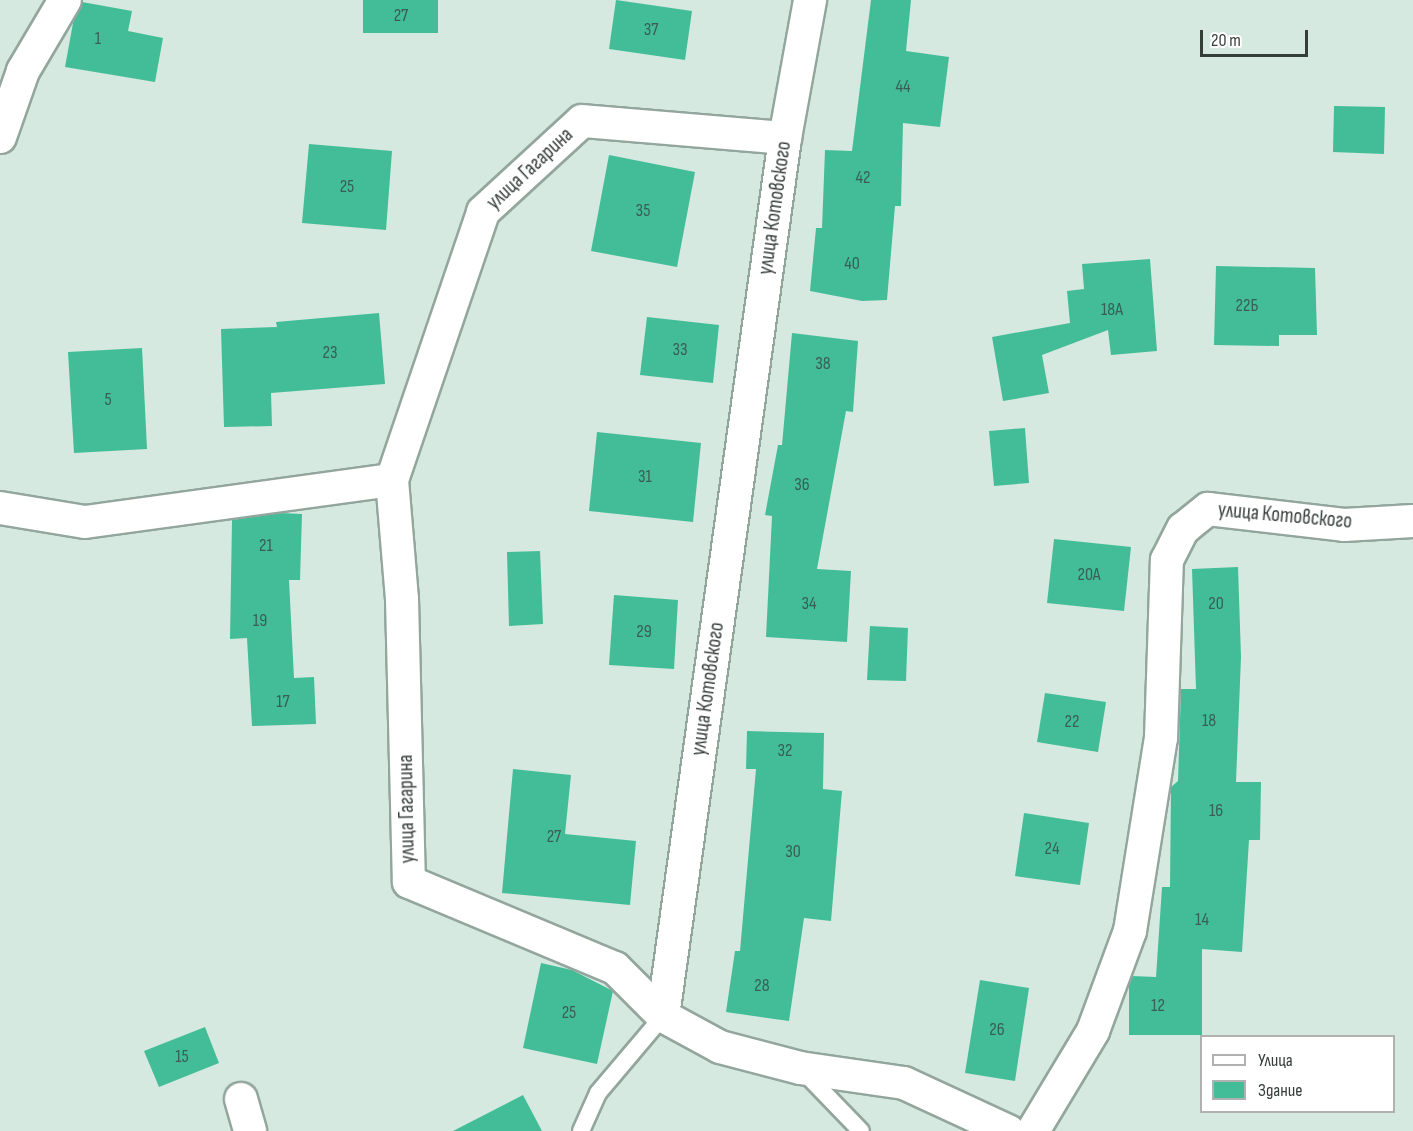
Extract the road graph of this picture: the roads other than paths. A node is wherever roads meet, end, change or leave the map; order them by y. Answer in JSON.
{"nodes":[{"id":1,"x":65,"y":0,"type":"edge"},
{"id":2,"x":810,"y":0,"type":"edge"},
{"id":3,"x":0,"y":136,"type":"edge"},
{"id":4,"x":785,"y":138,"type":"junction"},
{"id":5,"x":392,"y":480,"type":"junction"},
{"id":6,"x":0,"y":508,"type":"edge"},
{"id":7,"x":1413,"y":521,"type":"edge"},
{"id":8,"x":663,"y":1016,"type":"junction"},
{"id":9,"x":800,"y":1068,"type":"junction"},
{"id":10,"x":241,"y":1100,"type":"dead end"},
{"id":11,"x":250,"y":1131,"type":"edge"},
{"id":12,"x":581,"y":1131,"type":"edge"},
{"id":13,"x":861,"y":1131,"type":"edge"},
{"id":14,"x":1008,"y":1131,"type":"edge"},
{"id":15,"x":1033,"y":1131,"type":"edge"}],
"edges":[{"from":1,"to":3,"type":"street"},
{"from":2,"to":4,"type":"street","name":"улица Котовского"},
{"from":4,"to":5,"type":"street","name":"улица Гагарина"},
{"from":4,"to":8,"type":"street","name":"улица Котовского"},
{"from":5,"to":6,"type":"street"},
{"from":5,"to":8,"type":"street","name":"улица Гагарина"},
{"from":7,"to":15,"type":"street","name":"улица Котовского"},
{"from":8,"to":9,"type":"street"},
{"from":8,"to":12,"type":"lane"},
{"from":9,"to":13,"type":"lane"},
{"from":9,"to":14,"type":"street"},
{"from":10,"to":11,"type":"street"}]}
